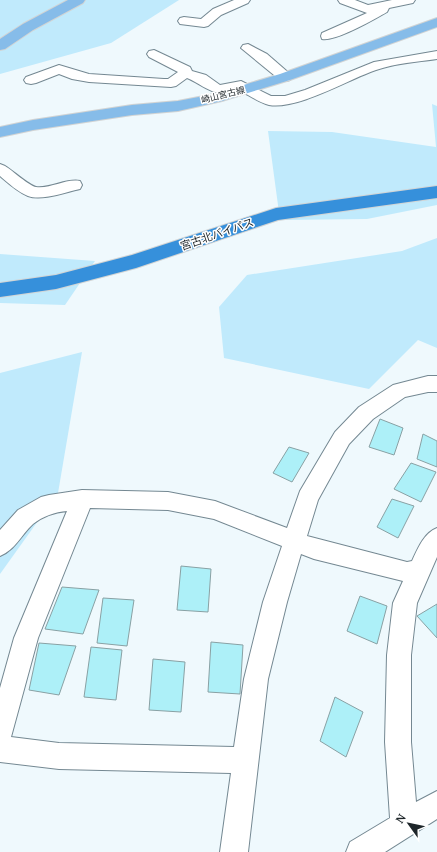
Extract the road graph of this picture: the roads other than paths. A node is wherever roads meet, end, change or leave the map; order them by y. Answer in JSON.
{"nodes":[{"id":1,"x":78,"y":0,"type":"edge"},
{"id":2,"x":244,"y":0,"type":"edge"},
{"id":3,"x":344,"y":0,"type":"edge"},
{"id":4,"x":409,"y":0,"type":"edge"},
{"id":5,"x":381,"y":6,"type":"junction"},
{"id":6,"x":184,"y":21,"type":"dead end"},
{"id":7,"x":437,"y":22,"type":"edge"},
{"id":8,"x":327,"y":36,"type":"dead end"},
{"id":9,"x":0,"y":46,"type":"edge"},
{"id":10,"x":248,"y":48,"type":"dead end"},
{"id":11,"x":154,"y":54,"type":"dead end"},
{"id":12,"x":437,"y":56,"type":"edge"},
{"id":13,"x":185,"y":73,"type":"junction"},
{"id":14,"x":285,"y":77,"type":"junction"},
{"id":15,"x":31,"y":80,"type":"dead end"},
{"id":16,"x":249,"y":89,"type":"junction"},
{"id":17,"x":0,"y":132,"type":"edge"},
{"id":18,"x":0,"y":169,"type":"edge"},
{"id":19,"x":74,"y":185,"type":"dead end"},
{"id":20,"x":437,"y":192,"type":"edge"},
{"id":21,"x":0,"y":290,"type":"edge"},
{"id":22,"x":437,"y":384,"type":"edge"},
{"id":23,"x":82,"y":499,"type":"junction"},
{"id":24,"x":437,"y":538,"type":"edge"},
{"id":25,"x":294,"y":542,"type":"junction"},
{"id":26,"x":0,"y":546,"type":"edge"},
{"id":27,"x":421,"y":570,"type":"junction"},
{"id":28,"x":0,"y":734,"type":"edge"},
{"id":29,"x":0,"y":749,"type":"edge"},
{"id":30,"x":246,"y":760,"type":"junction"},
{"id":31,"x":437,"y":804,"type":"edge"},
{"id":32,"x":404,"y":824,"type":"junction"},
{"id":33,"x":234,"y":852,"type":"edge"},
{"id":34,"x":360,"y":852,"type":"edge"}],
"edges":[{"from":1,"to":9,"type":"main road"},
{"from":2,"to":6,"type":"street"},
{"from":3,"to":5,"type":"street"},
{"from":4,"to":5,"type":"street"},
{"from":5,"to":8,"type":"street"},
{"from":7,"to":14,"type":"main road","name":"崎山宮古線"},
{"from":10,"to":14,"type":"street"},
{"from":11,"to":13,"type":"street"},
{"from":12,"to":16,"type":"street"},
{"from":13,"to":15,"type":"street"},
{"from":13,"to":16,"type":"street"},
{"from":14,"to":16,"type":"main road","name":"崎山宮古線"},
{"from":16,"to":17,"type":"main road","name":"崎山宮古線"},
{"from":18,"to":19,"type":"street"},
{"from":20,"to":21,"type":"highway","name":"宮古北バイパス"},
{"from":22,"to":25,"type":"street"},
{"from":23,"to":25,"type":"street"},
{"from":23,"to":26,"type":"street"},
{"from":23,"to":28,"type":"street"},
{"from":24,"to":27,"type":"street"},
{"from":25,"to":27,"type":"street"},
{"from":25,"to":30,"type":"street"},
{"from":27,"to":32,"type":"street"},
{"from":29,"to":30,"type":"street"},
{"from":30,"to":33,"type":"street"},
{"from":31,"to":32,"type":"street"},
{"from":32,"to":34,"type":"street"}]}
